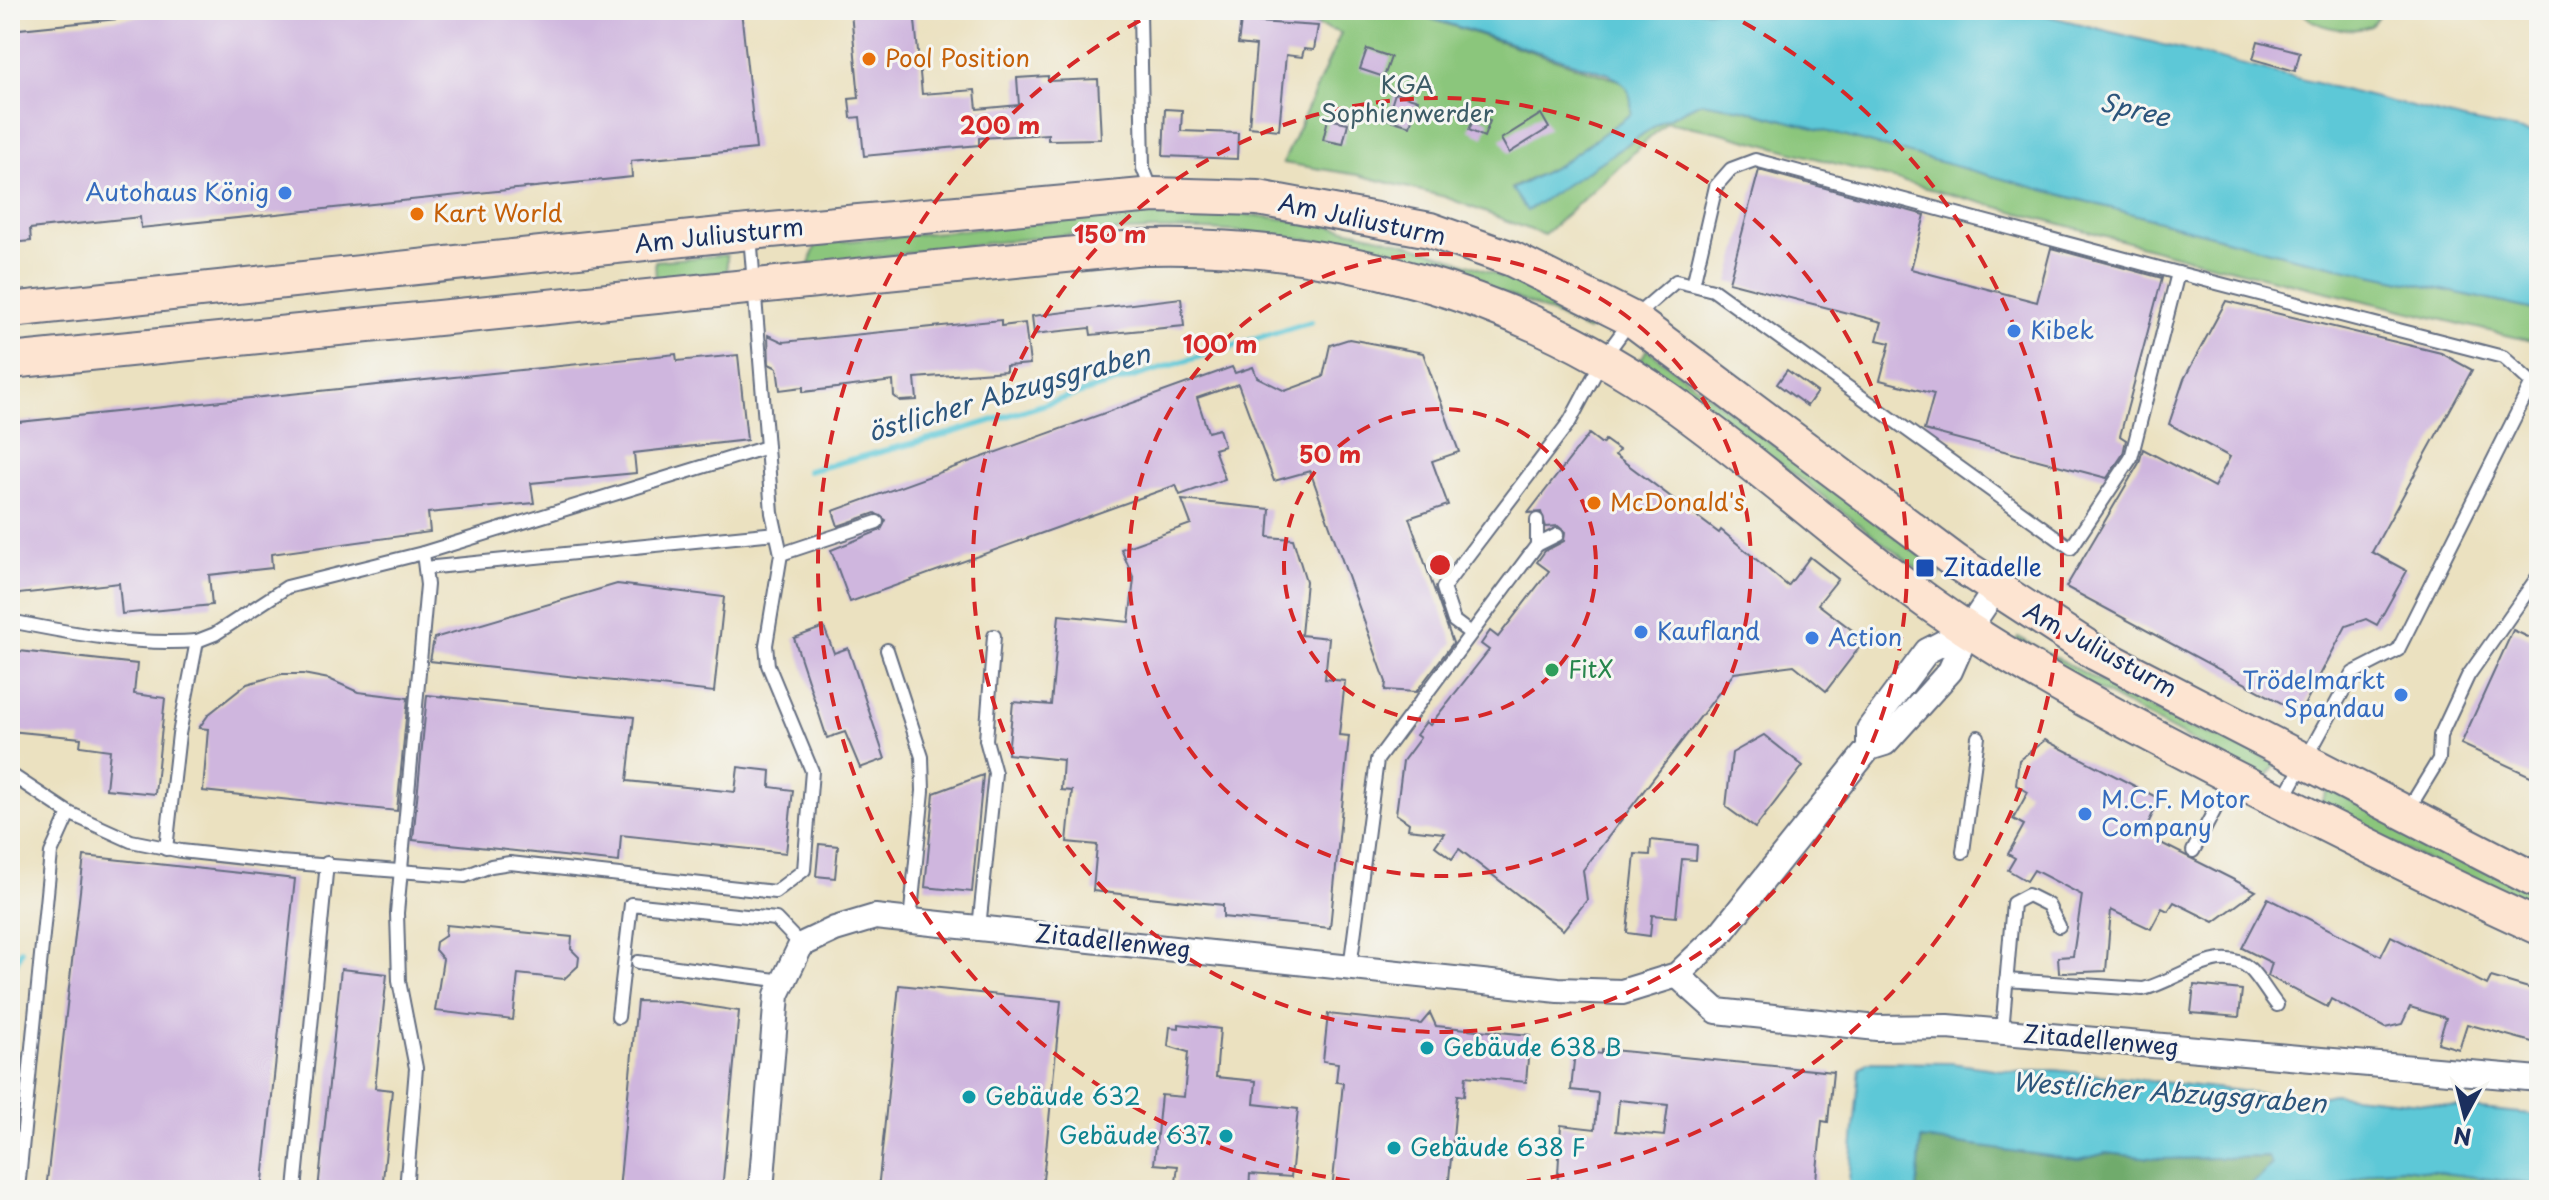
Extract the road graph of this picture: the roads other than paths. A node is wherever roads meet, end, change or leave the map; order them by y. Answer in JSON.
{"nodes":[{"id":1,"x":1140,"y":12,"type":"dead end"},
{"id":2,"x":1154,"y":195,"type":"junction"},
{"id":3,"x":749,"y":232,"type":"junction"},
{"id":4,"x":2178,"y":273,"type":"junction"},
{"id":5,"x":1693,"y":285,"type":"junction"},
{"id":6,"x":756,"y":286,"type":"junction"},
{"id":7,"x":10,"y":310,"type":"edge"},
{"id":8,"x":1632,"y":319,"type":"junction"},
{"id":9,"x":1604,"y":357,"type":"junction"},
{"id":10,"x":10,"y":361,"type":"edge"},
{"id":11,"x":767,"y":447,"type":"junction"},
{"id":12,"x":1537,"y":520,"type":"dead end"},
{"id":13,"x":877,"y":522,"type":"dead end"},
{"id":14,"x":776,"y":533,"type":"junction"},
{"id":15,"x":1557,"y":535,"type":"dead end"},
{"id":16,"x":1537,"y":545,"type":"junction"},
{"id":17,"x":423,"y":553,"type":"junction"},
{"id":18,"x":781,"y":554,"type":"junction"},
{"id":19,"x":425,"y":568,"type":"junction"},
{"id":20,"x":2539,"y":575,"type":"edge"},
{"id":21,"x":1995,"y":590,"type":"junction"},
{"id":22,"x":10,"y":621,"type":"edge"},
{"id":23,"x":1968,"y":630,"type":"junction"},
{"id":24,"x":1470,"y":633,"type":"junction"},
{"id":25,"x":994,"y":636,"type":"dead end"},
{"id":26,"x":197,"y":641,"type":"junction"},
{"id":27,"x":887,"y":650,"type":"dead end"},
{"id":28,"x":1978,"y":737,"type":"dead end"},
{"id":29,"x":2305,"y":759,"type":"junction"},
{"id":30,"x":10,"y":774,"type":"edge"},
{"id":31,"x":2232,"y":776,"type":"junction"},
{"id":32,"x":2282,"y":802,"type":"junction"},
{"id":33,"x":69,"y":813,"type":"junction"},
{"id":34,"x":2404,"y":815,"type":"junction"},
{"id":35,"x":166,"y":849,"type":"junction"},
{"id":36,"x":2193,"y":851,"type":"dead end"},
{"id":37,"x":1963,"y":852,"type":"dead end"},
{"id":38,"x":327,"y":863,"type":"junction"},
{"id":39,"x":400,"y":870,"type":"junction"},
{"id":40,"x":2539,"y":882,"type":"edge"},
{"id":41,"x":910,"y":921,"type":"junction"},
{"id":42,"x":2059,"y":926,"type":"dead end"},
{"id":43,"x":2539,"y":927,"type":"edge"},
{"id":44,"x":979,"y":928,"type":"junction"},
{"id":45,"x":801,"y":945,"type":"junction"},
{"id":46,"x":638,"y":962,"type":"dead end"},
{"id":47,"x":1350,"y":968,"type":"junction"},
{"id":48,"x":1677,"y":975,"type":"junction"},
{"id":49,"x":2006,"y":980,"type":"junction"},
{"id":50,"x":784,"y":981,"type":"junction"},
{"id":51,"x":2277,"y":1005,"type":"dead end"},
{"id":52,"x":618,"y":1017,"type":"dead end"},
{"id":53,"x":2002,"y":1032,"type":"junction"},
{"id":54,"x":2539,"y":1079,"type":"edge"},
{"id":55,"x":18,"y":1190,"type":"edge"},
{"id":56,"x":295,"y":1190,"type":"edge"},
{"id":57,"x":406,"y":1190,"type":"edge"},
{"id":58,"x":761,"y":1190,"type":"edge"}],
"edges":[{"from":1,"to":2,"type":"lane"},
{"from":2,"to":3,"type":"main road","name":"Am Juliusturm"},
{"from":2,"to":8,"type":"main road","name":"Am Juliusturm"},
{"from":3,"to":6,"type":"lane"},
{"from":3,"to":7,"type":"main road","name":"Am Juliusturm"},
{"from":4,"to":5,"type":"lane"},
{"from":4,"to":5,"type":"lane"},
{"from":4,"to":29,"type":"lane"},
{"from":5,"to":8,"type":"lane"},
{"from":6,"to":9,"type":"main road","name":"Am Juliusturm"},
{"from":6,"to":10,"type":"main road","name":"Am Juliusturm"},
{"from":6,"to":11,"type":"lane"},
{"from":8,"to":9,"type":"lane"},
{"from":8,"to":21,"type":"main road","name":"Am Juliusturm"},
{"from":9,"to":23,"type":"main road","name":"Am Juliusturm"},
{"from":9,"to":24,"type":"lane"},
{"from":11,"to":14,"type":"lane"},
{"from":11,"to":17,"type":"lane"},
{"from":12,"to":16,"type":"lane"},
{"from":13,"to":18,"type":"lane"},
{"from":14,"to":18,"type":"lane"},
{"from":14,"to":19,"type":"lane"},
{"from":15,"to":16,"type":"lane"},
{"from":16,"to":24,"type":"lane"},
{"from":17,"to":19,"type":"lane"},
{"from":17,"to":26,"type":"lane"},
{"from":18,"to":39,"type":"lane"},
{"from":19,"to":39,"type":"lane"},
{"from":20,"to":34,"type":"lane"},
{"from":21,"to":23,"type":"street","name":"Zitadellenweg"},
{"from":21,"to":29,"type":"main road","name":"Am Juliusturm"},
{"from":22,"to":26,"type":"lane"},
{"from":23,"to":31,"type":"main road","name":"Am Juliusturm"},
{"from":23,"to":48,"type":"street","name":"Zitadellenweg"},
{"from":24,"to":47,"type":"lane"},
{"from":25,"to":44,"type":"lane"},
{"from":26,"to":35,"type":"lane"},
{"from":27,"to":41,"type":"lane"},
{"from":28,"to":37,"type":"lane"},
{"from":29,"to":32,"type":"lane"},
{"from":29,"to":34,"type":"main road","name":"Am Juliusturm"},
{"from":30,"to":33,"type":"lane"},
{"from":31,"to":32,"type":"main road","name":"Am Juliusturm"},
{"from":31,"to":36,"type":"lane"},
{"from":32,"to":43,"type":"main road","name":"Am Juliusturm"},
{"from":33,"to":35,"type":"lane"},
{"from":33,"to":55,"type":"lane"},
{"from":34,"to":40,"type":"main road","name":"Am Juliusturm"},
{"from":35,"to":38,"type":"lane"},
{"from":38,"to":39,"type":"lane"},
{"from":38,"to":56,"type":"lane"},
{"from":39,"to":57,"type":"lane"},
{"from":41,"to":44,"type":"street","name":"Zitadellenweg"},
{"from":41,"to":45,"type":"street","name":"Zitadellenweg"},
{"from":42,"to":49,"type":"lane"},
{"from":44,"to":47,"type":"street","name":"Zitadellenweg"},
{"from":45,"to":50,"type":"street"},
{"from":45,"to":52,"type":"lane"},
{"from":46,"to":50,"type":"lane"},
{"from":47,"to":48,"type":"street","name":"Zitadellenweg"},
{"from":48,"to":53,"type":"street","name":"Zitadellenweg"},
{"from":49,"to":51,"type":"lane"},
{"from":49,"to":53,"type":"lane"},
{"from":50,"to":58,"type":"street"},
{"from":53,"to":54,"type":"street","name":"Zitadellenweg"}]}
